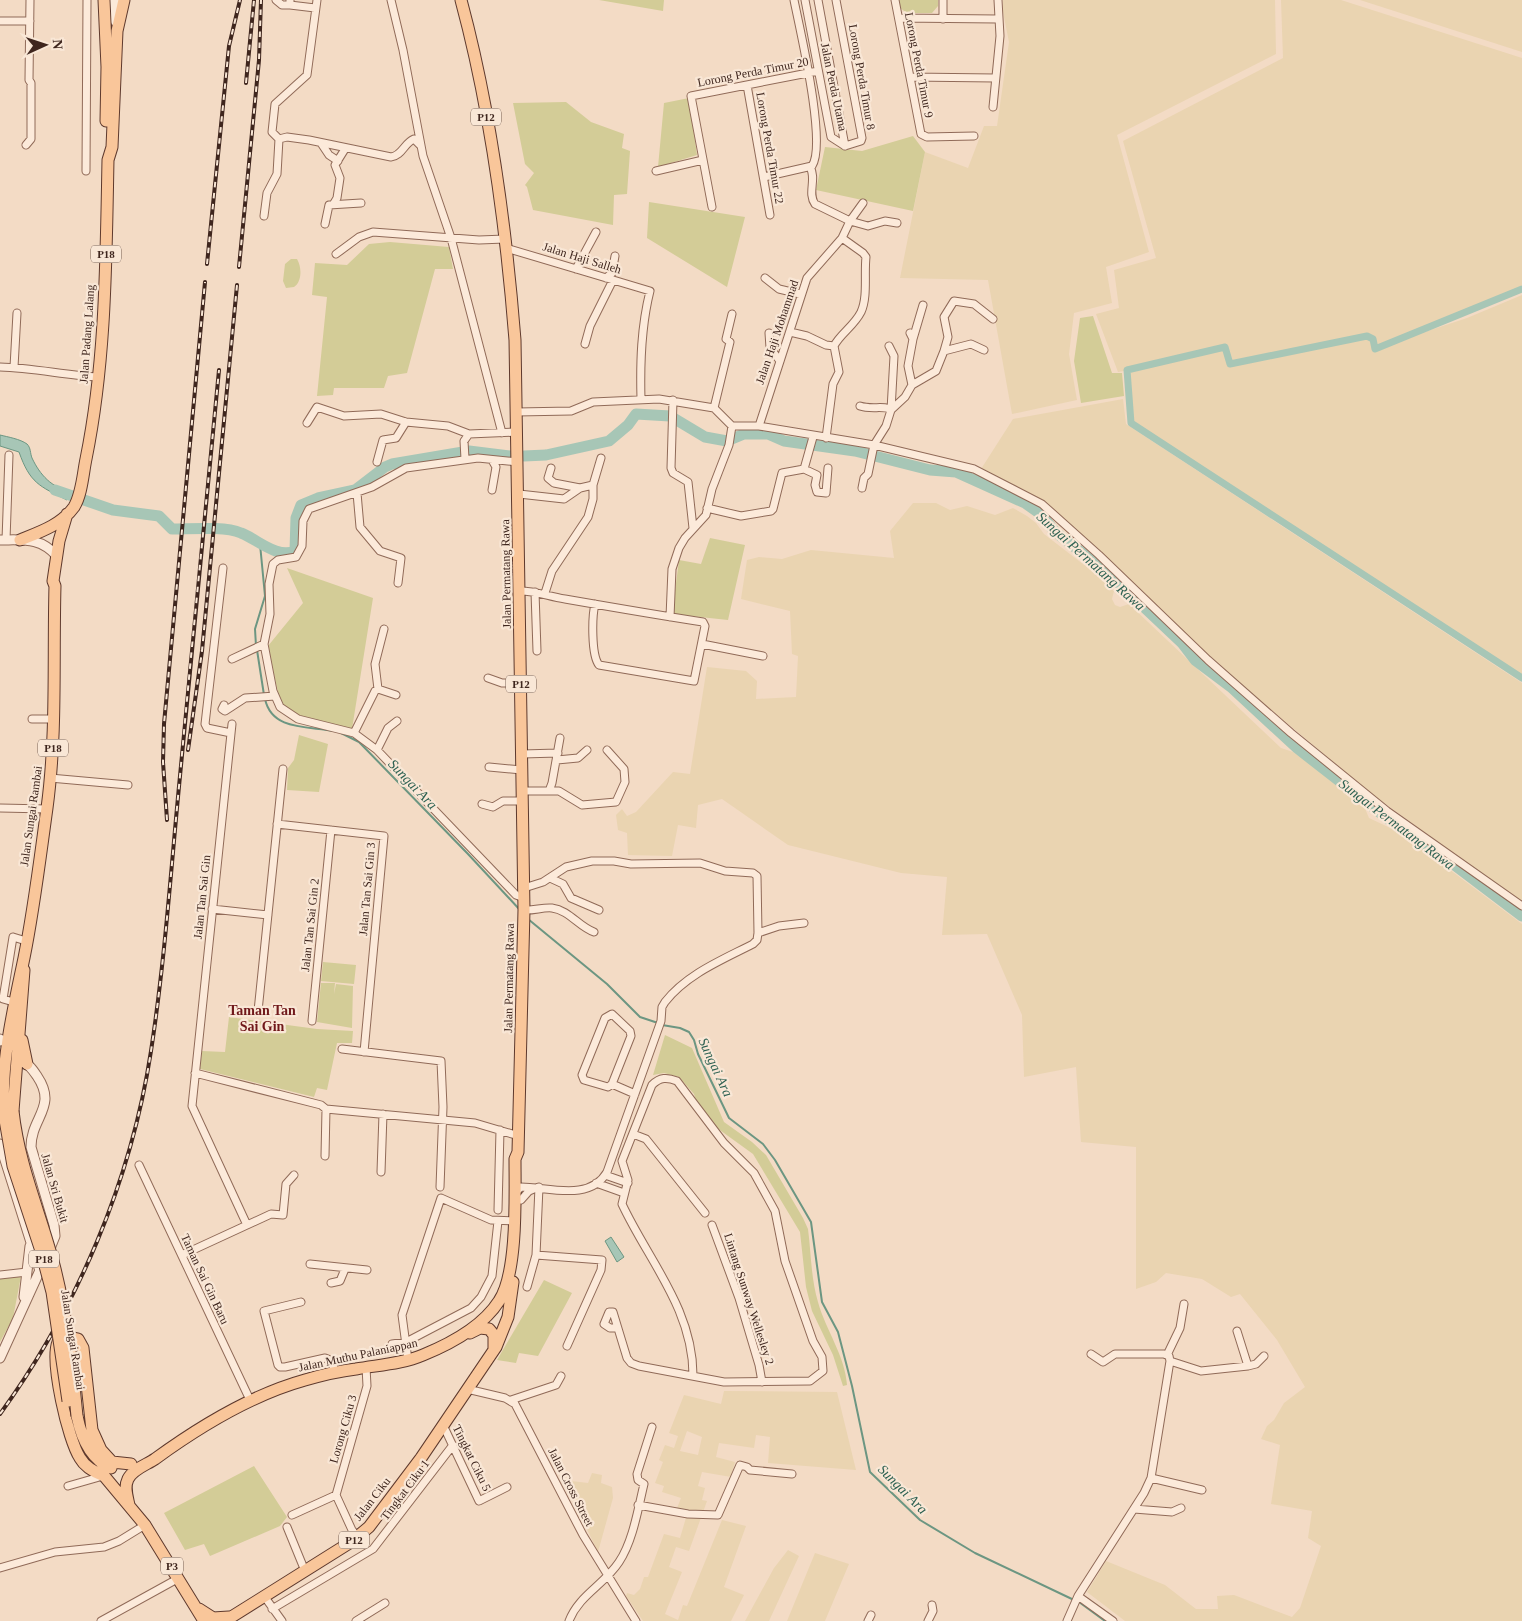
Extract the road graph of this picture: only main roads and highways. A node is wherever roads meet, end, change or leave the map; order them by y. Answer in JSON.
{"nodes":[{"id":1,"x":104,"y":0,"type":"edge"},
{"id":2,"x":124,"y":0,"type":"edge"},
{"id":3,"x":461,"y":0,"type":"edge"},
{"id":4,"x":108,"y":160,"type":"junction"},
{"id":5,"x":72,"y":508,"type":"junction"},
{"id":6,"x":20,"y":540,"type":"road end"},
{"id":7,"x":64,"y":544,"type":"joint"},
{"id":8,"x":55,"y":586,"type":"junction"},
{"id":9,"x":24,"y":959,"type":"junction"},
{"id":10,"x":16,"y":984,"type":"junction"},
{"id":11,"x":21,"y":1016,"type":"junction"},
{"id":12,"x":0,"y":1040,"type":"edge"},
{"id":13,"x":15,"y":1062,"type":"junction"},
{"id":14,"x":27,"y":1064,"type":"road end"},
{"id":15,"x":8,"y":1112,"type":"junction"},
{"id":16,"x":519,"y":1193,"type":"junction"},
{"id":17,"x":510,"y":1304,"type":"junction"},
{"id":18,"x":496,"y":1305,"type":"junction"},
{"id":19,"x":460,"y":1336,"type":"junction"},
{"id":20,"x":492,"y":1352,"type":"junction"},
{"id":21,"x":85,"y":1448,"type":"junction"},
{"id":22,"x":166,"y":1449,"type":"junction"},
{"id":23,"x":131,"y":1464,"type":"junction"},
{"id":24,"x":104,"y":1476,"type":"junction"},
{"id":25,"x":129,"y":1505,"type":"junction"},
{"id":26,"x":198,"y":1608,"type":"junction"},
{"id":27,"x":227,"y":1619,"type":"edge"},
{"id":28,"x":204,"y":1621,"type":"edge"}],
"edges":[{"from":1,"to":4,"type":"main road","name":"Jalan Padang Lalang","number":"P18"},
{"from":2,"to":4,"type":"main road","name":"Jalan Padang Lalang","number":"P18"},
{"from":3,"to":16,"type":"main road","name":"Jalan Permatang Rawa","number":"P12"},
{"from":4,"to":5,"type":"main road","name":"Jalan Padang Lalang","number":"P18"},
{"from":5,"to":6,"type":"main road"},
{"from":5,"to":7,"type":"main road","name":"Jalan Padang Lalang","number":"P18"},
{"from":5,"to":8,"type":"main road","name":"Jalan Sungai Rambai","number":"P18"},
{"from":7,"to":8,"type":"main road","name":"Jalan Sungai Rambai","number":"P18"},
{"from":8,"to":9,"type":"main road","name":"Jalan Sungai Rambai","number":"P18"},
{"from":9,"to":10,"type":"main road","name":"Jalan Sungai Rambai","number":"P18"},
{"from":9,"to":11,"type":"main road","name":"Jalan Sungai Rambai","number":"P18"},
{"from":10,"to":12,"type":"main road"},
{"from":10,"to":15,"type":"main road","name":"Jalan Sungai Rambai","number":"P18"},
{"from":11,"to":13,"type":"main road","name":"Jalan Sungai Rambai","number":"P18"},
{"from":11,"to":14,"type":"main road"},
{"from":13,"to":15,"type":"main road","name":"Jalan Sungai Rambai","number":"P18"},
{"from":13,"to":15,"type":"main road"},
{"from":15,"to":21,"type":"main road","name":"Jalan Sungai Rambai","number":"P18","bridge":true},
{"from":16,"to":17,"type":"main road","name":"Jalan Permatang Rawa","number":"P12"},
{"from":16,"to":18,"type":"main road","name":"Jalan Permatang Rawa","number":"P12"},
{"from":17,"to":18,"type":"main road"},
{"from":17,"to":20,"type":"main road","name":"Jalan Permatang Rawa","number":"P12"},
{"from":18,"to":19,"type":"main road","name":"Jalan Muthu Palaniappan","number":"P12"},
{"from":19,"to":20,"type":"main road"},
{"from":19,"to":22,"type":"main road","name":"Jalan Muthu Palaniappan","number":"P18"},
{"from":20,"to":27,"type":"main road","name":"Jalan Ciku","number":"P12"},
{"from":21,"to":23,"type":"main road","name":"Jalan Muthu Palaniappan","number":"P18"},
{"from":21,"to":24,"type":"main road","name":"Jalan Sungai Rambai","number":"P18"},
{"from":22,"to":23,"type":"main road","name":"Jalan Muthu Palaniappan","number":"P18"},
{"from":22,"to":25,"type":"main road","name":"Jalan Muthu Palaniappan","number":"P18"},
{"from":23,"to":24,"type":"main road"},
{"from":24,"to":25,"type":"main road","name":"Jalan Sungai Rambai","number":"P18"},
{"from":25,"to":26,"type":"main road","number":"P3"},
{"from":26,"to":27,"type":"main road"},
{"from":26,"to":28,"type":"main road","number":"P3"}]}
